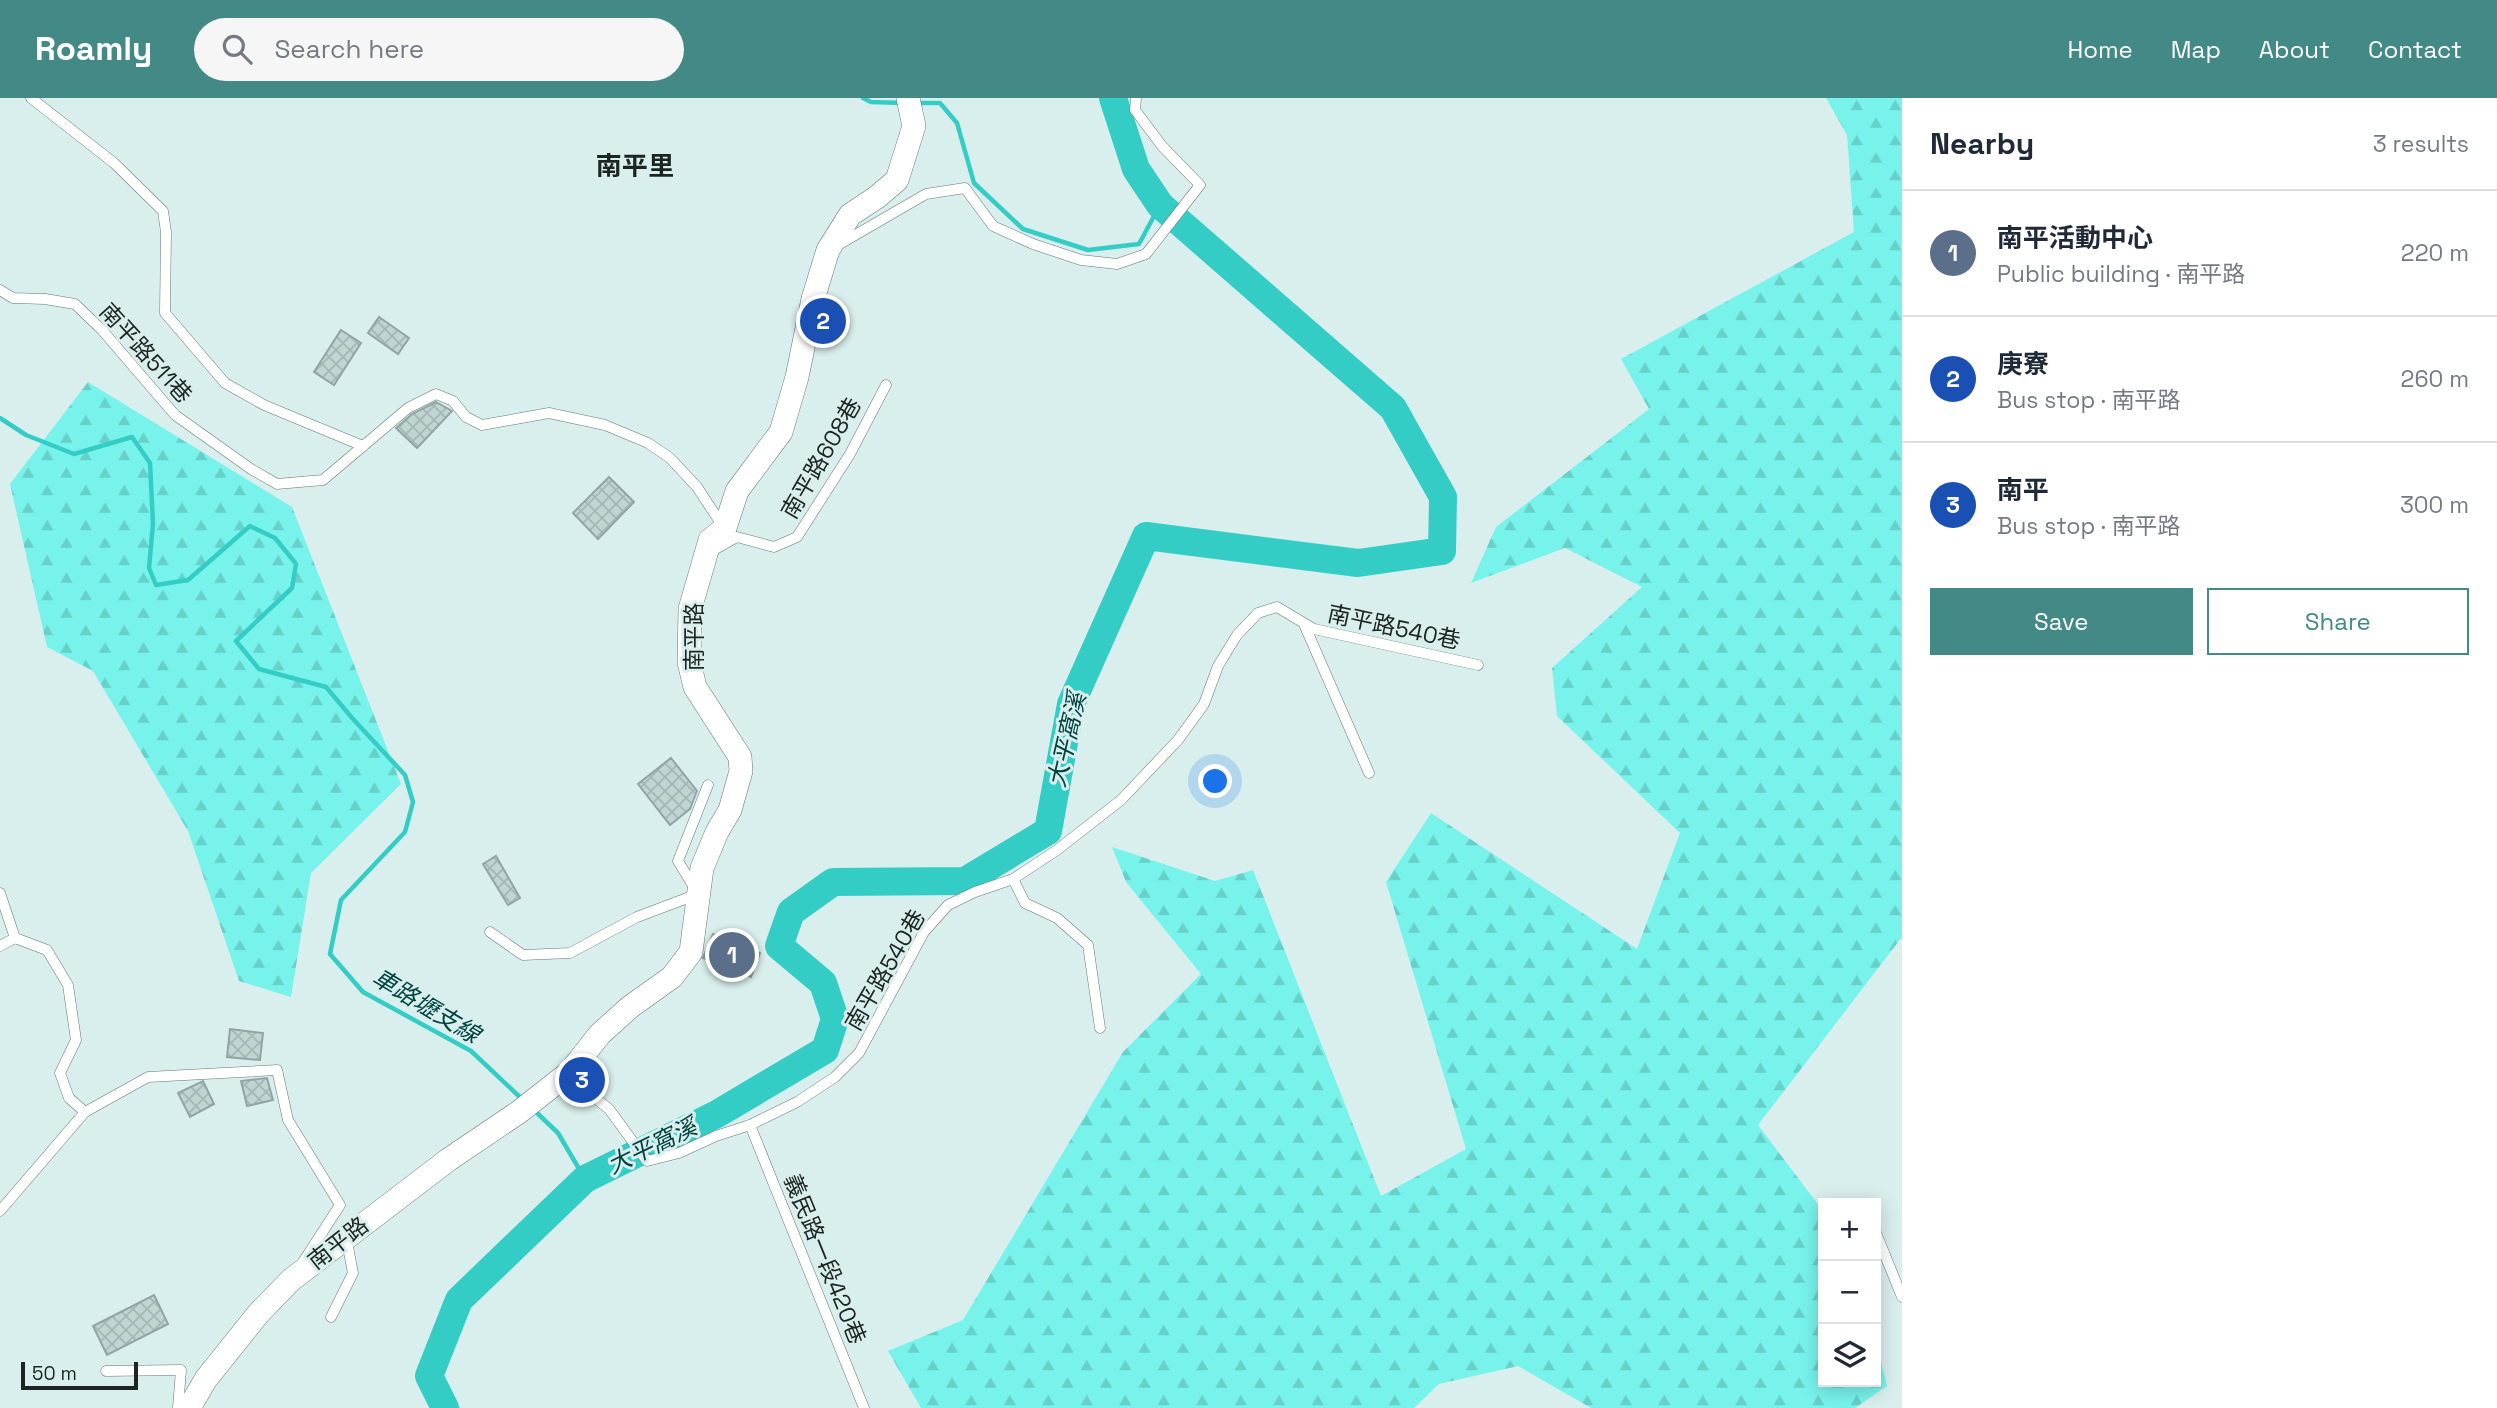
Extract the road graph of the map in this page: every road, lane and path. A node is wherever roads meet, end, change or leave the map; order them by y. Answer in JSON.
{"nodes":[{"id":1,"x":31,"y":98,"type":"edge"},
{"id":2,"x":908,"y":98,"type":"edge"},
{"id":3,"x":1136,"y":98,"type":"edge"},
{"id":4,"x":828,"y":250,"type":"junction"},
{"id":5,"x":0,"y":290,"type":"edge"},
{"id":6,"x":886,"y":385,"type":"dead end"},
{"id":7,"x":363,"y":446,"type":"junction"},
{"id":8,"x":725,"y":528,"type":"junction"},
{"id":9,"x":706,"y":554,"type":"junction"},
{"id":10,"x":1304,"y":623,"type":"junction"},
{"id":11,"x":1478,"y":664,"type":"dead end"},
{"id":12,"x":1370,"y":773,"type":"dead end"},
{"id":13,"x":708,"y":785,"type":"dead end"},
{"id":14,"x":1013,"y":879,"type":"junction"},
{"id":15,"x":0,"y":893,"type":"edge"},
{"id":16,"x":698,"y":894,"type":"junction"},
{"id":17,"x":490,"y":932,"type":"dead end"},
{"id":18,"x":15,"y":938,"type":"junction"},
{"id":19,"x":0,"y":946,"type":"edge"},
{"id":20,"x":1100,"y":1028,"type":"dead end"},
{"id":21,"x":551,"y":1087,"type":"junction"},
{"id":22,"x":85,"y":1112,"type":"junction"},
{"id":23,"x":750,"y":1125,"type":"junction"},
{"id":24,"x":0,"y":1211,"type":"edge"},
{"id":25,"x":346,"y":1237,"type":"junction"},
{"id":26,"x":1881,"y":1245,"type":"edge"},
{"id":27,"x":291,"y":1280,"type":"junction"},
{"id":28,"x":1902,"y":1297,"type":"edge"},
{"id":29,"x":331,"y":1317,"type":"dead end"},
{"id":30,"x":106,"y":1371,"type":"dead end"},
{"id":31,"x":178,"y":1408,"type":"edge"},
{"id":32,"x":189,"y":1408,"type":"edge"},
{"id":33,"x":864,"y":1408,"type":"edge"}],
"edges":[{"from":1,"to":7,"type":"lane","name":"南平路511巷"},
{"from":2,"to":4,"type":"street","name":"南平路"},
{"from":3,"to":4,"type":"lane"},
{"from":4,"to":8,"type":"street","name":"南平路"},
{"from":5,"to":7,"type":"lane","name":"南平路511巷"},
{"from":6,"to":9,"type":"lane","name":"南平路608巷"},
{"from":7,"to":8,"type":"lane","name":"南平路511巷"},
{"from":8,"to":9,"type":"street","name":"南平路"},
{"from":9,"to":16,"type":"street","name":"南平路"},
{"from":10,"to":11,"type":"lane","name":"南平路540巷"},
{"from":10,"to":12,"type":"lane","name":"南平路540巷"},
{"from":10,"to":14,"type":"lane","name":"南平路540巷"},
{"from":13,"to":16,"type":"lane"},
{"from":14,"to":20,"type":"lane"},
{"from":14,"to":23,"type":"lane","name":"南平路540巷"},
{"from":15,"to":18,"type":"lane"},
{"from":16,"to":17,"type":"lane"},
{"from":16,"to":21,"type":"street","name":"南平路"},
{"from":18,"to":19,"type":"lane"},
{"from":18,"to":22,"type":"lane"},
{"from":21,"to":23,"type":"lane","name":"南平路540巷"},
{"from":21,"to":25,"type":"street","name":"南平路"},
{"from":22,"to":24,"type":"lane"},
{"from":22,"to":27,"type":"lane"},
{"from":23,"to":33,"type":"lane","name":"義民路一段420巷"},
{"from":25,"to":27,"type":"street","name":"南平路"},
{"from":25,"to":29,"type":"lane"},
{"from":26,"to":28,"type":"lane"},
{"from":27,"to":32,"type":"street","name":"南平路"},
{"from":30,"to":31,"type":"lane"}]}
